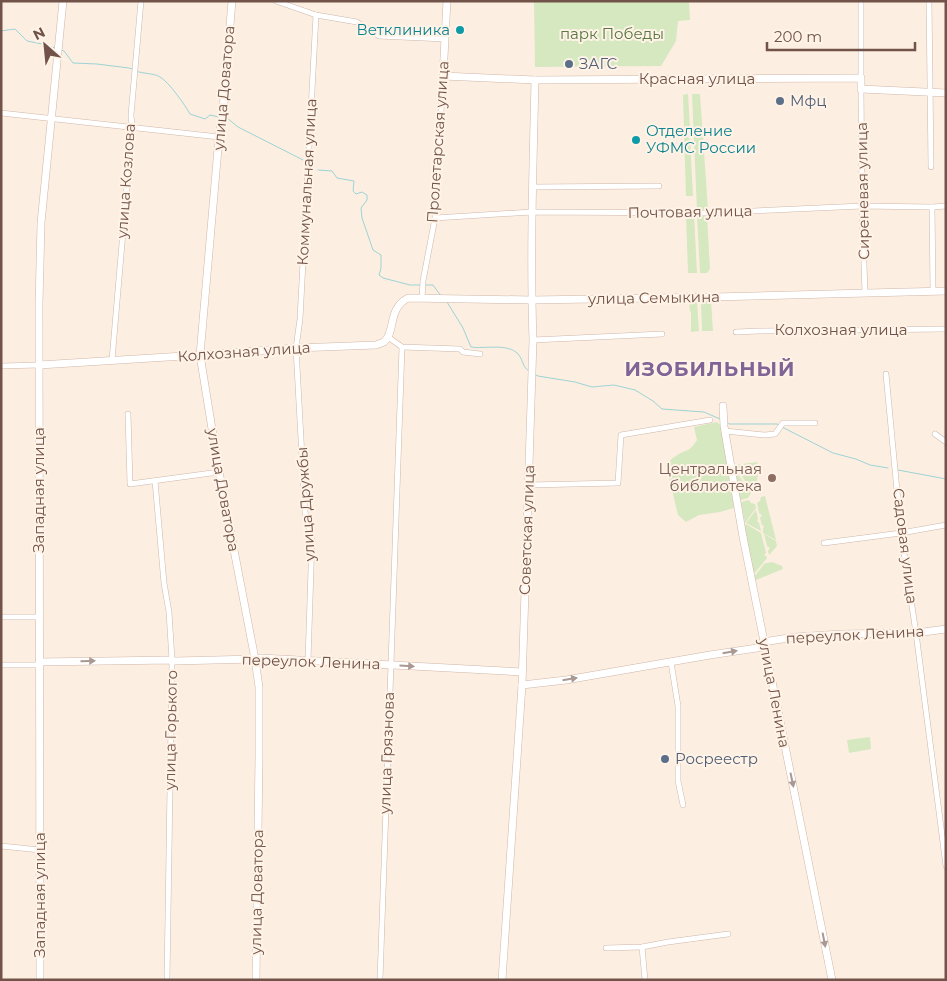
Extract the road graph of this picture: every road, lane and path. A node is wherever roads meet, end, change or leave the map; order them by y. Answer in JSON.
{"nodes":[{"id":1,"x":63,"y":1,"type":"edge"},
{"id":2,"x":141,"y":1,"type":"edge"},
{"id":3,"x":232,"y":1,"type":"edge"},
{"id":4,"x":276,"y":1,"type":"edge"},
{"id":5,"x":447,"y":1,"type":"edge"},
{"id":6,"x":861,"y":1,"type":"edge"},
{"id":7,"x":929,"y":1,"type":"edge"},
{"id":8,"x":316,"y":15,"type":"junction"},
{"id":9,"x":445,"y":39,"type":"junction"},
{"id":10,"x":443,"y":76,"type":"junction"},
{"id":11,"x":861,"y":78,"type":"junction"},
{"id":12,"x":535,"y":80,"type":"junction"},
{"id":13,"x":861,"y":89,"type":"junction"},
{"id":14,"x":930,"y":93,"type":"junction"},
{"id":15,"x":946,"y":93,"type":"edge"},
{"id":16,"x":1,"y":113,"type":"edge"},
{"id":17,"x":51,"y":118,"type":"junction"},
{"id":18,"x":132,"y":127,"type":"junction"},
{"id":19,"x":219,"y":138,"type":"junction"},
{"id":20,"x":931,"y":167,"type":"dead end"},
{"id":21,"x":659,"y":186,"type":"dead end"},
{"id":22,"x":533,"y":188,"type":"junction"},
{"id":23,"x":862,"y":206,"type":"junction"},
{"id":24,"x":946,"y":206,"type":"edge"},
{"id":25,"x":932,"y":207,"type":"junction"},
{"id":26,"x":532,"y":212,"type":"junction"},
{"id":27,"x":434,"y":218,"type":"junction"},
{"id":28,"x":933,"y":291,"type":"junction"},
{"id":29,"x":946,"y":291,"type":"edge"},
{"id":30,"x":865,"y":293,"type":"junction"},
{"id":31,"x":422,"y":298,"type":"junction"},
{"id":32,"x":532,"y":300,"type":"junction"},
{"id":33,"x":946,"y":329,"type":"edge"},
{"id":34,"x":736,"y":332,"type":"dead end"},
{"id":35,"x":662,"y":334,"type":"dead end"},
{"id":36,"x":388,"y":337,"type":"junction"},
{"id":37,"x":533,"y":340,"type":"junction"},
{"id":38,"x":402,"y":347,"type":"junction"},
{"id":39,"x":296,"y":348,"type":"junction"},
{"id":40,"x":480,"y":354,"type":"dead end"},
{"id":41,"x":200,"y":355,"type":"junction"},
{"id":42,"x":112,"y":360,"type":"junction"},
{"id":43,"x":39,"y":365,"type":"junction"},
{"id":44,"x":1,"y":366,"type":"edge"},
{"id":45,"x":886,"y":374,"type":"dead end"},
{"id":46,"x":723,"y":406,"type":"dead end"},
{"id":47,"x":128,"y":414,"type":"dead end"},
{"id":48,"x":710,"y":420,"type":"dead end"},
{"id":49,"x":815,"y":423,"type":"dead end"},
{"id":50,"x":724,"y":425,"type":"junction"},
{"id":51,"x":935,"y":434,"type":"dead end"},
{"id":52,"x":946,"y":442,"type":"edge"},
{"id":53,"x":218,"y":472,"type":"junction"},
{"id":54,"x":155,"y":481,"type":"junction"},
{"id":55,"x":529,"y":486,"type":"junction"},
{"id":56,"x":946,"y":525,"type":"edge"},
{"id":57,"x":901,"y":533,"type":"junction"},
{"id":58,"x":824,"y":543,"type":"dead end"},
{"id":59,"x":1,"y":617,"type":"edge"},
{"id":60,"x":39,"y":617,"type":"junction"},
{"id":61,"x":946,"y":629,"type":"edge"},
{"id":62,"x":916,"y":632,"type":"junction"},
{"id":63,"x":764,"y":645,"type":"junction"},
{"id":64,"x":255,"y":659,"type":"junction"},
{"id":65,"x":172,"y":660,"type":"junction"},
{"id":66,"x":308,"y":660,"type":"junction"},
{"id":67,"x":671,"y":662,"type":"junction"},
{"id":68,"x":39,"y":663,"type":"junction"},
{"id":69,"x":1,"y":665,"type":"edge"},
{"id":70,"x":390,"y":665,"type":"junction"},
{"id":71,"x":522,"y":672,"type":"junction"},
{"id":72,"x":522,"y":685,"type":"junction"},
{"id":73,"x":683,"y":805,"type":"dead end"},
{"id":74,"x":1,"y":846,"type":"edge"},
{"id":75,"x":40,"y":850,"type":"junction"},
{"id":76,"x":946,"y":866,"type":"edge"},
{"id":77,"x":728,"y":934,"type":"dead end"},
{"id":78,"x":642,"y":947,"type":"junction"},
{"id":79,"x":606,"y":948,"type":"dead end"},
{"id":80,"x":40,"y":980,"type":"edge"},
{"id":81,"x":167,"y":980,"type":"edge"},
{"id":82,"x":256,"y":980,"type":"edge"},
{"id":83,"x":380,"y":980,"type":"edge"},
{"id":84,"x":502,"y":980,"type":"edge"},
{"id":85,"x":645,"y":980,"type":"edge"},
{"id":86,"x":832,"y":980,"type":"edge"}],
"edges":[{"from":1,"to":17,"type":"street","name":"Западная улица"},
{"from":2,"to":18,"type":"street","name":"улица Козлова"},
{"from":3,"to":19,"type":"street","name":"улица Доватора"},
{"from":4,"to":8,"type":"street"},
{"from":5,"to":9,"type":"street","name":"Пролетарская улица"},
{"from":6,"to":11,"type":"street"},
{"from":7,"to":14,"type":"street"},
{"from":8,"to":9,"type":"street"},
{"from":8,"to":39,"type":"street","name":"Коммунальная улица"},
{"from":9,"to":10,"type":"street","name":"Пролетарская улица"},
{"from":10,"to":12,"type":"street","name":"Красная улица"},
{"from":10,"to":27,"type":"street","name":"Пролетарская улица"},
{"from":11,"to":12,"type":"street","name":"Красная улица"},
{"from":11,"to":13,"type":"street"},
{"from":12,"to":22,"type":"street","name":"Советская улица"},
{"from":13,"to":14,"type":"street"},
{"from":13,"to":23,"type":"street","name":"Сиреневая улица"},
{"from":14,"to":15,"type":"street"},
{"from":14,"to":20,"type":"street"},
{"from":16,"to":17,"type":"street"},
{"from":17,"to":18,"type":"street"},
{"from":17,"to":43,"type":"street","name":"Западная улица"},
{"from":18,"to":19,"type":"street"},
{"from":18,"to":42,"type":"street","name":"улица Козлова"},
{"from":19,"to":41,"type":"street","name":"улица Доватора"},
{"from":21,"to":22,"type":"street"},
{"from":22,"to":26,"type":"street","name":"Советская улица"},
{"from":23,"to":25,"type":"street","name":"Почтовая улица"},
{"from":23,"to":26,"type":"street","name":"Почтовая улица"},
{"from":23,"to":30,"type":"street","name":"Сиреневая улица"},
{"from":24,"to":25,"type":"street","name":"Почтовая улица"},
{"from":25,"to":28,"type":"street"},
{"from":26,"to":27,"type":"street","name":"Почтовая улица"},
{"from":26,"to":32,"type":"street","name":"Советская улица"},
{"from":27,"to":31,"type":"street","name":"Пролетарская улица"},
{"from":28,"to":29,"type":"street","name":"улица Семыкина"},
{"from":28,"to":30,"type":"street","name":"улица Семыкина"},
{"from":30,"to":32,"type":"street","name":"улица Семыкина"},
{"from":31,"to":32,"type":"street","name":"улица Семыкина"},
{"from":31,"to":36,"type":"street","name":"улица Семыкина"},
{"from":32,"to":37,"type":"street","name":"Советская улица"},
{"from":33,"to":34,"type":"street","name":"Колхозная улица"},
{"from":35,"to":37,"type":"street"},
{"from":36,"to":38,"type":"street"},
{"from":36,"to":39,"type":"street","name":"Колхозная улица"},
{"from":37,"to":55,"type":"street","name":"Советская улица"},
{"from":38,"to":40,"type":"street"},
{"from":38,"to":70,"type":"street","name":"улица Грязнова"},
{"from":39,"to":41,"type":"street","name":"Колхозная улица"},
{"from":39,"to":66,"type":"street","name":"улица Дружбы"},
{"from":41,"to":42,"type":"street","name":"Колхозная улица"},
{"from":41,"to":53,"type":"street","name":"улица Доватора"},
{"from":42,"to":43,"type":"street","name":"Колхозная улица"},
{"from":43,"to":44,"type":"street","name":"Колхозная улица"},
{"from":43,"to":60,"type":"street","name":"Западная улица"},
{"from":45,"to":57,"type":"street","name":"Садовая улица"},
{"from":46,"to":50,"type":"street","name":"улица Ленина"},
{"from":47,"to":54,"type":"street"},
{"from":48,"to":55,"type":"street"},
{"from":49,"to":50,"type":"street"},
{"from":50,"to":63,"type":"street","name":"улица Ленина"},
{"from":51,"to":52,"type":"street"},
{"from":53,"to":54,"type":"street"},
{"from":53,"to":64,"type":"street","name":"улица Доватора"},
{"from":54,"to":65,"type":"street","name":"улица Горького"},
{"from":55,"to":71,"type":"street","name":"Советская улица"},
{"from":56,"to":57,"type":"street"},
{"from":57,"to":58,"type":"street"},
{"from":57,"to":62,"type":"street","name":"Садовая улица"},
{"from":59,"to":60,"type":"street"},
{"from":60,"to":68,"type":"street","name":"Западная улица"},
{"from":61,"to":62,"type":"street","name":"переулок Ленина"},
{"from":62,"to":63,"type":"street","name":"переулок Ленина"},
{"from":62,"to":76,"type":"street","name":"Садовая улица"},
{"from":67,"to":63,"type":"street","name":"переулок Ленина","one_way":true},
{"from":63,"to":86,"type":"street","name":"улица Ленина","one_way":true},
{"from":64,"to":65,"type":"street","name":"переулок Ленина"},
{"from":64,"to":66,"type":"street","name":"переулок Ленина"},
{"from":64,"to":82,"type":"street","name":"улица Доватора"},
{"from":68,"to":65,"type":"street","name":"переулок Ленина","one_way":true},
{"from":65,"to":81,"type":"street","name":"улица Горького"},
{"from":66,"to":70,"type":"street","name":"переулок Ленина"},
{"from":72,"to":67,"type":"street","name":"переулок Ленина","one_way":true},
{"from":67,"to":73,"type":"street"},
{"from":68,"to":69,"type":"street","name":"переулок Ленина"},
{"from":68,"to":75,"type":"street","name":"Западная улица"},
{"from":70,"to":71,"type":"street","name":"переулок Ленина","one_way":true},
{"from":70,"to":83,"type":"street","name":"улица Грязнова"},
{"from":71,"to":72,"type":"street","name":"Советская улица"},
{"from":72,"to":84,"type":"street","name":"Советская улица"},
{"from":74,"to":75,"type":"street"},
{"from":75,"to":80,"type":"street","name":"Западная улица"},
{"from":77,"to":78,"type":"street"},
{"from":78,"to":79,"type":"street"},
{"from":78,"to":85,"type":"street"}]}
